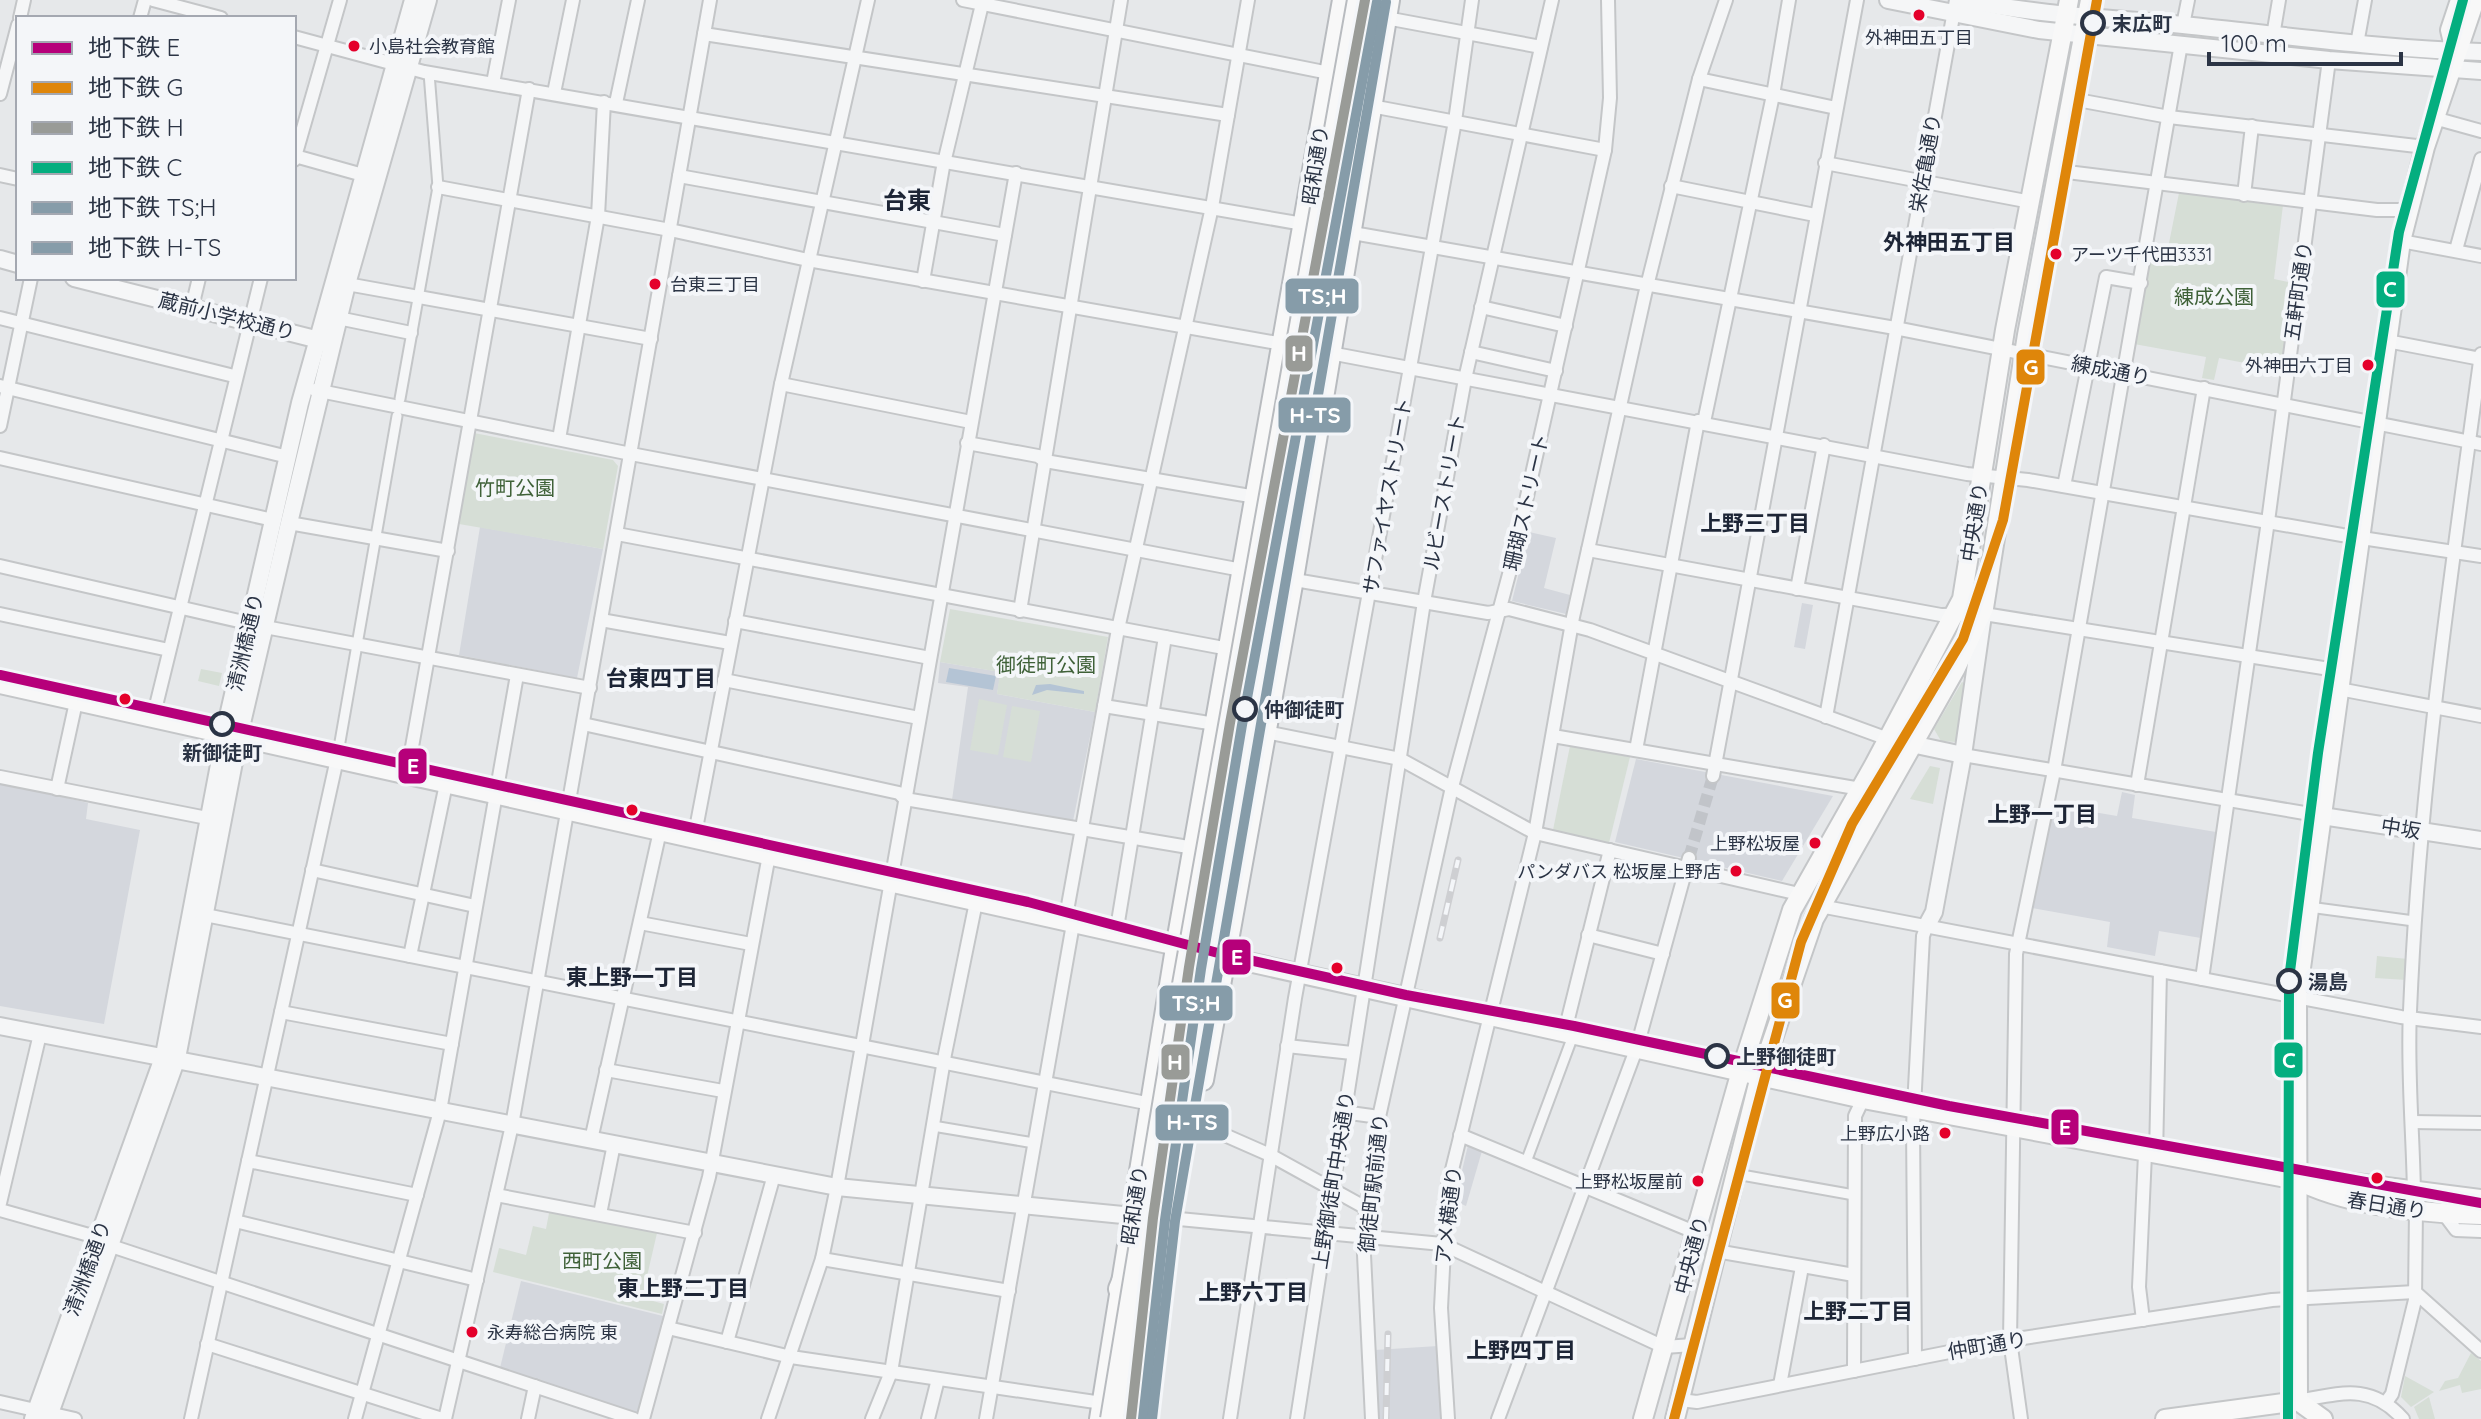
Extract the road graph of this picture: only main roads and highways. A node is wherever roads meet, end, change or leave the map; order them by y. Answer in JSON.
{"nodes":[{"id":1,"x":1343,"y":0,"type":"edge"},
{"id":2,"x":1359,"y":0,"type":"edge"},
{"id":3,"x":2460,"y":0,"type":"edge"},
{"id":4,"x":2475,"y":0,"type":"edge"},
{"id":5,"x":1384,"y":6,"type":"edge"},
{"id":6,"x":2066,"y":16,"type":"edge"},
{"id":7,"x":2087,"y":17,"type":"edge"},
{"id":8,"x":2452,"y":60,"type":"junction"},
{"id":9,"x":1344,"y":232,"type":"junction"},
{"id":10,"x":1284,"y":337,"type":"junction"},
{"id":11,"x":0,"y":684,"type":"edge"},
{"id":12,"x":1218,"y":806,"type":"junction"},
{"id":13,"x":1176,"y":948,"type":"junction"},
{"id":14,"x":1225,"y":959,"type":"junction"},
{"id":15,"x":1741,"y":1071,"type":"junction"},
{"id":16,"x":1760,"y":1076,"type":"junction"},
{"id":17,"x":1187,"y":1094,"type":"junction"},
{"id":18,"x":2297,"y":1180,"type":"junction"},
{"id":19,"x":2481,"y":1199,"type":"edge"},
{"id":20,"x":2415,"y":1201,"type":"junction"},
{"id":21,"x":1143,"y":1212,"type":"junction"},
{"id":22,"x":2481,"y":1215,"type":"edge"},
{"id":23,"x":1120,"y":1289,"type":"joint"},
{"id":24,"x":2298,"y":1401,"type":"junction"},
{"id":25,"x":1104,"y":1414,"type":"edge"},
{"id":26,"x":1121,"y":1419,"type":"edge"},
{"id":27,"x":1134,"y":1419,"type":"edge"},
{"id":28,"x":1142,"y":1419,"type":"edge"},
{"id":29,"x":1643,"y":1419,"type":"edge"},
{"id":30,"x":1675,"y":1419,"type":"edge"},
{"id":31,"x":2165,"y":1419,"type":"edge"},
{"id":32,"x":2323,"y":1419,"type":"edge"}],
"edges":[{"from":1,"to":10,"type":"highway","name":"昭和通り"},
{"from":2,"to":12,"type":"highway","bridge":true},
{"from":3,"to":8,"type":"main road"},
{"from":4,"to":8,"type":"main road"},
{"from":5,"to":9,"type":"highway"},
{"from":5,"to":17,"type":"highway","bridge":true},
{"from":6,"to":15,"type":"main road","name":"中央通り"},
{"from":7,"to":16,"type":"main road","name":"中央通り"},
{"from":8,"to":18,"type":"main road"},
{"from":9,"to":10,"type":"highway","name":"昭和通り"},
{"from":9,"to":14,"type":"highway"},
{"from":10,"to":13,"type":"highway","name":"昭和通り"},
{"from":11,"to":13,"type":"main road","name":"春日通り"},
{"from":12,"to":21,"type":"highway","bridge":true},
{"from":12,"to":25,"type":"highway","bridge":true},
{"from":13,"to":14,"type":"main road","name":"春日通り"},
{"from":13,"to":21,"type":"highway","name":"昭和通り"},
{"from":14,"to":15,"type":"main road","name":"春日通り"},
{"from":14,"to":28,"type":"highway"},
{"from":15,"to":16,"type":"main road","name":"春日通り"},
{"from":15,"to":29,"type":"main road","name":"中央通り"},
{"from":16,"to":18,"type":"main road","name":"春日通り"},
{"from":16,"to":30,"type":"main road","name":"中央通り"},
{"from":17,"to":26,"type":"highway","bridge":true},
{"from":17,"to":27,"type":"highway","bridge":true},
{"from":18,"to":20,"type":"main road","name":"春日通り"},
{"from":18,"to":24,"type":"main road"},
{"from":19,"to":20,"type":"main road","name":"春日通り"},
{"from":20,"to":22,"type":"main road","name":"春日通り"},
{"from":21,"to":23,"type":"highway"},
{"from":23,"to":25,"type":"highway"},
{"from":24,"to":31,"type":"main road"},
{"from":24,"to":32,"type":"main road"}]}
